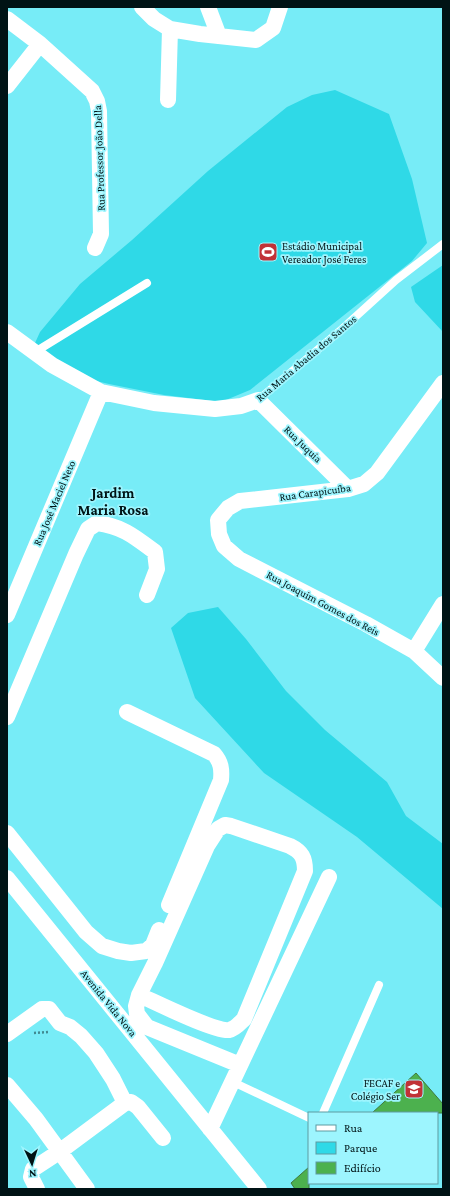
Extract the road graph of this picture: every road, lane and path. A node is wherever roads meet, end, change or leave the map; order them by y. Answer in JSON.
{"nodes":[{"id":1,"x":142,"y":7,"type":"edge"},
{"id":2,"x":208,"y":7,"type":"edge"},
{"id":3,"x":280,"y":7,"type":"edge"},
{"id":4,"x":7,"y":19,"type":"edge"},
{"id":5,"x":170,"y":29,"type":"junction"},
{"id":6,"x":219,"y":36,"type":"junction"},
{"id":7,"x":40,"y":44,"type":"junction"},
{"id":8,"x":7,"y":86,"type":"edge"},
{"id":9,"x":168,"y":100,"type":"dead end"},
{"id":10,"x":443,"y":244,"type":"edge"},
{"id":11,"x":95,"y":248,"type":"dead end"},
{"id":12,"x":147,"y":283,"type":"dead end"},
{"id":13,"x":7,"y":332,"type":"edge"},
{"id":14,"x":35,"y":352,"type":"junction"},
{"id":15,"x":443,"y":383,"type":"edge"},
{"id":16,"x":101,"y":392,"type":"junction"},
{"id":17,"x":258,"y":400,"type":"junction"},
{"id":18,"x":348,"y":489,"type":"junction"},
{"id":19,"x":218,"y":520,"type":"joint"},
{"id":20,"x":148,"y":595,"type":"dead end"},
{"id":21,"x":443,"y":604,"type":"edge"},
{"id":22,"x":8,"y":611,"type":"edge"},
{"id":23,"x":414,"y":651,"type":"junction"},
{"id":24,"x":443,"y":678,"type":"edge"},
{"id":25,"x":8,"y":711,"type":"edge"},
{"id":26,"x":127,"y":712,"type":"dead end"},
{"id":27,"x":7,"y":833,"type":"edge"},
{"id":28,"x":329,"y":877,"type":"dead end"},
{"id":29,"x":7,"y":878,"type":"edge"},
{"id":30,"x":379,"y":984,"type":"dead end"},
{"id":31,"x":139,"y":995,"type":"junction"},
{"id":32,"x":50,"y":1032,"type":"dead end"},
{"id":33,"x":7,"y":1034,"type":"edge"},
{"id":34,"x":29,"y":1036,"type":"dead end"},
{"id":35,"x":240,"y":1065,"type":"junction"},
{"id":36,"x":233,"y":1082,"type":"junction"},
{"id":37,"x":7,"y":1085,"type":"edge"},
{"id":38,"x":125,"y":1102,"type":"junction"},
{"id":39,"x":323,"y":1112,"type":"edge"},
{"id":40,"x":308,"y":1118,"type":"edge"},
{"id":41,"x":210,"y":1128,"type":"junction"},
{"id":42,"x":163,"y":1138,"type":"dead end"},
{"id":43,"x":59,"y":1152,"type":"junction"},
{"id":44,"x":37,"y":1189,"type":"edge"},
{"id":45,"x":87,"y":1189,"type":"edge"},
{"id":46,"x":259,"y":1189,"type":"edge"}],
"edges":[{"from":1,"to":5,"type":"street"},
{"from":2,"to":6,"type":"street"},
{"from":3,"to":6,"type":"street"},
{"from":4,"to":7,"type":"street","name":"Rua Professor João Della"},
{"from":5,"to":6,"type":"street"},
{"from":5,"to":9,"type":"street"},
{"from":7,"to":8,"type":"street"},
{"from":7,"to":11,"type":"street","name":"Rua Professor João Della"},
{"from":10,"to":17,"type":"lane","name":"Rua Maria Abadia dos Santos"},
{"from":12,"to":14,"type":"lane"},
{"from":13,"to":14,"type":"street","name":"Rua Maria Abadia dos Santos"},
{"from":14,"to":16,"type":"street","name":"Rua Maria Abadia dos Santos"},
{"from":15,"to":18,"type":"street","name":"Rua Carapicuíba"},
{"from":16,"to":17,"type":"street","name":"Rua Maria Abadia dos Santos"},
{"from":16,"to":22,"type":"street","name":"Rua José Maciel Neto"},
{"from":17,"to":18,"type":"street","name":"Rua Juquia"},
{"from":18,"to":19,"type":"street","name":"Rua Carapicuíba"},
{"from":19,"to":23,"type":"street","name":"Rua Joaquim Gomes dos Reis"},
{"from":20,"to":25,"type":"street"},
{"from":21,"to":23,"type":"street"},
{"from":23,"to":24,"type":"street","name":"Rua Joaquim Gomes dos Reis"},
{"from":26,"to":27,"type":"street"},
{"from":28,"to":35,"type":"street"},
{"from":29,"to":41,"type":"street","name":"Avenida Vida Nova"},
{"from":30,"to":39,"type":"lane"},
{"from":31,"to":31,"type":"street"},
{"from":31,"to":35,"type":"street"},
{"from":32,"to":34,"type":"path"},
{"from":33,"to":38,"type":"street"},
{"from":35,"to":36,"type":"street"},
{"from":36,"to":40,"type":"lane"},
{"from":36,"to":41,"type":"street"},
{"from":37,"to":43,"type":"street"},
{"from":38,"to":42,"type":"street"},
{"from":38,"to":43,"type":"street"},
{"from":41,"to":46,"type":"street","name":"Avenida Vida Nova"},
{"from":43,"to":44,"type":"street"},
{"from":43,"to":45,"type":"street"}]}
